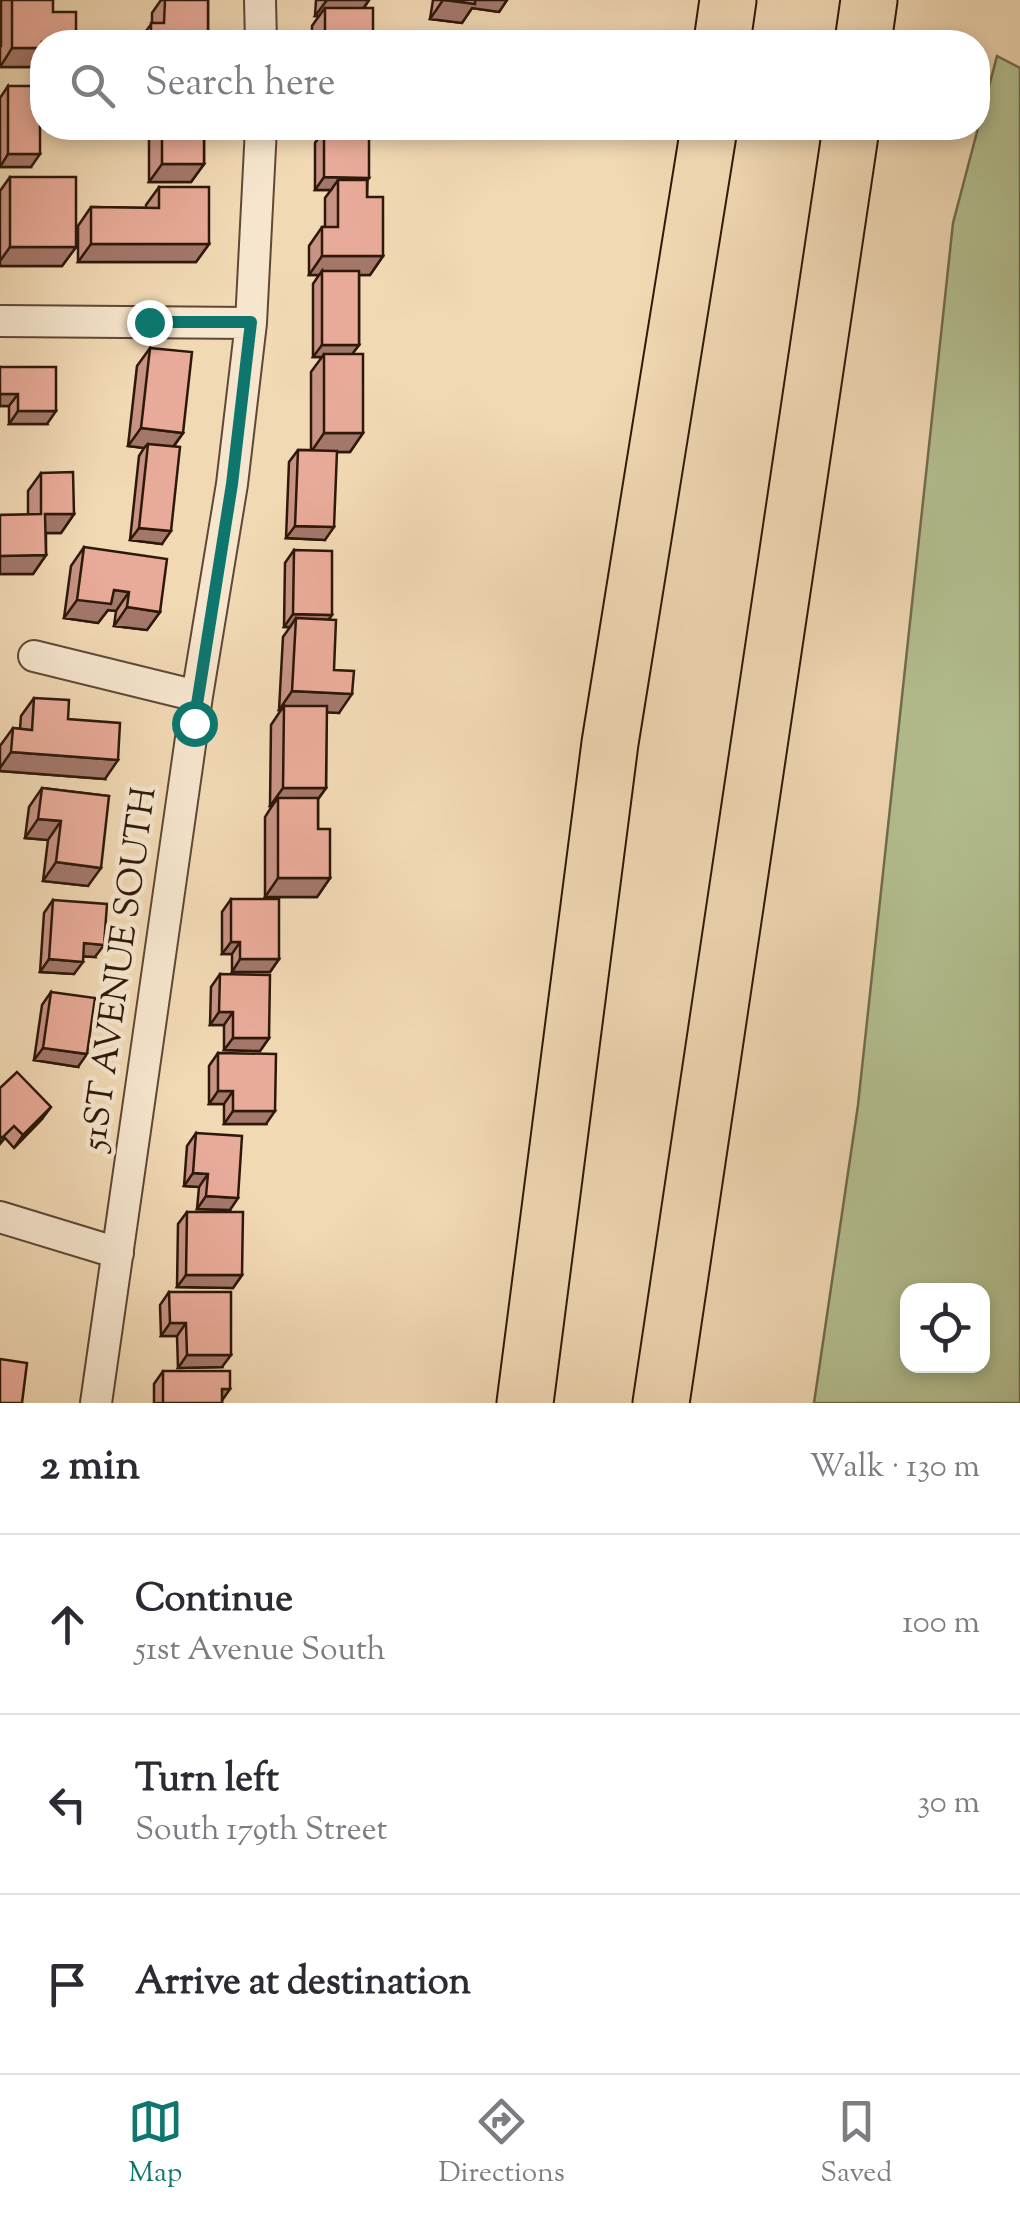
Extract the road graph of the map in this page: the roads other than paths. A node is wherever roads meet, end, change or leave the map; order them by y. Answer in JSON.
{"nodes":[{"id":1,"x":260,"y":0,"type":"edge"},
{"id":2,"x":728,"y":0,"type":"edge"},
{"id":3,"x":869,"y":0,"type":"edge"},
{"id":4,"x":261,"y":30,"type":"edge"},
{"id":5,"x":724,"y":30,"type":"edge"},
{"id":6,"x":865,"y":30,"type":"edge"},
{"id":7,"x":260,"y":140,"type":"edge"},
{"id":8,"x":707,"y":140,"type":"edge"},
{"id":9,"x":849,"y":140,"type":"edge"},
{"id":10,"x":0,"y":322,"type":"edge"},
{"id":11,"x":251,"y":322,"type":"junction"},
{"id":12,"x":34,"y":656,"type":"dead end"},
{"id":13,"x":198,"y":696,"type":"junction"},
{"id":14,"x":0,"y":1217,"type":"edge"},
{"id":15,"x":118,"y":1254,"type":"junction"},
{"id":16,"x":96,"y":1403,"type":"edge"},
{"id":17,"x":524,"y":1403,"type":"edge"},
{"id":18,"x":661,"y":1403,"type":"edge"}],
"edges":[{"from":1,"to":4,"type":"street"},
{"from":2,"to":5,"type":"highway"},
{"from":3,"to":6,"type":"highway"},
{"from":7,"to":11,"type":"street","name":"51ST AVENUE SOUTH"},
{"from":8,"to":17,"type":"highway"},
{"from":9,"to":18,"type":"highway"},
{"from":10,"to":11,"type":"street"},
{"from":11,"to":13,"type":"street","name":"51ST AVENUE SOUTH"},
{"from":12,"to":13,"type":"street"},
{"from":13,"to":15,"type":"street","name":"51ST AVENUE SOUTH"},
{"from":14,"to":15,"type":"street"},
{"from":15,"to":16,"type":"street","name":"51ST AVENUE SOUTH"}]}
